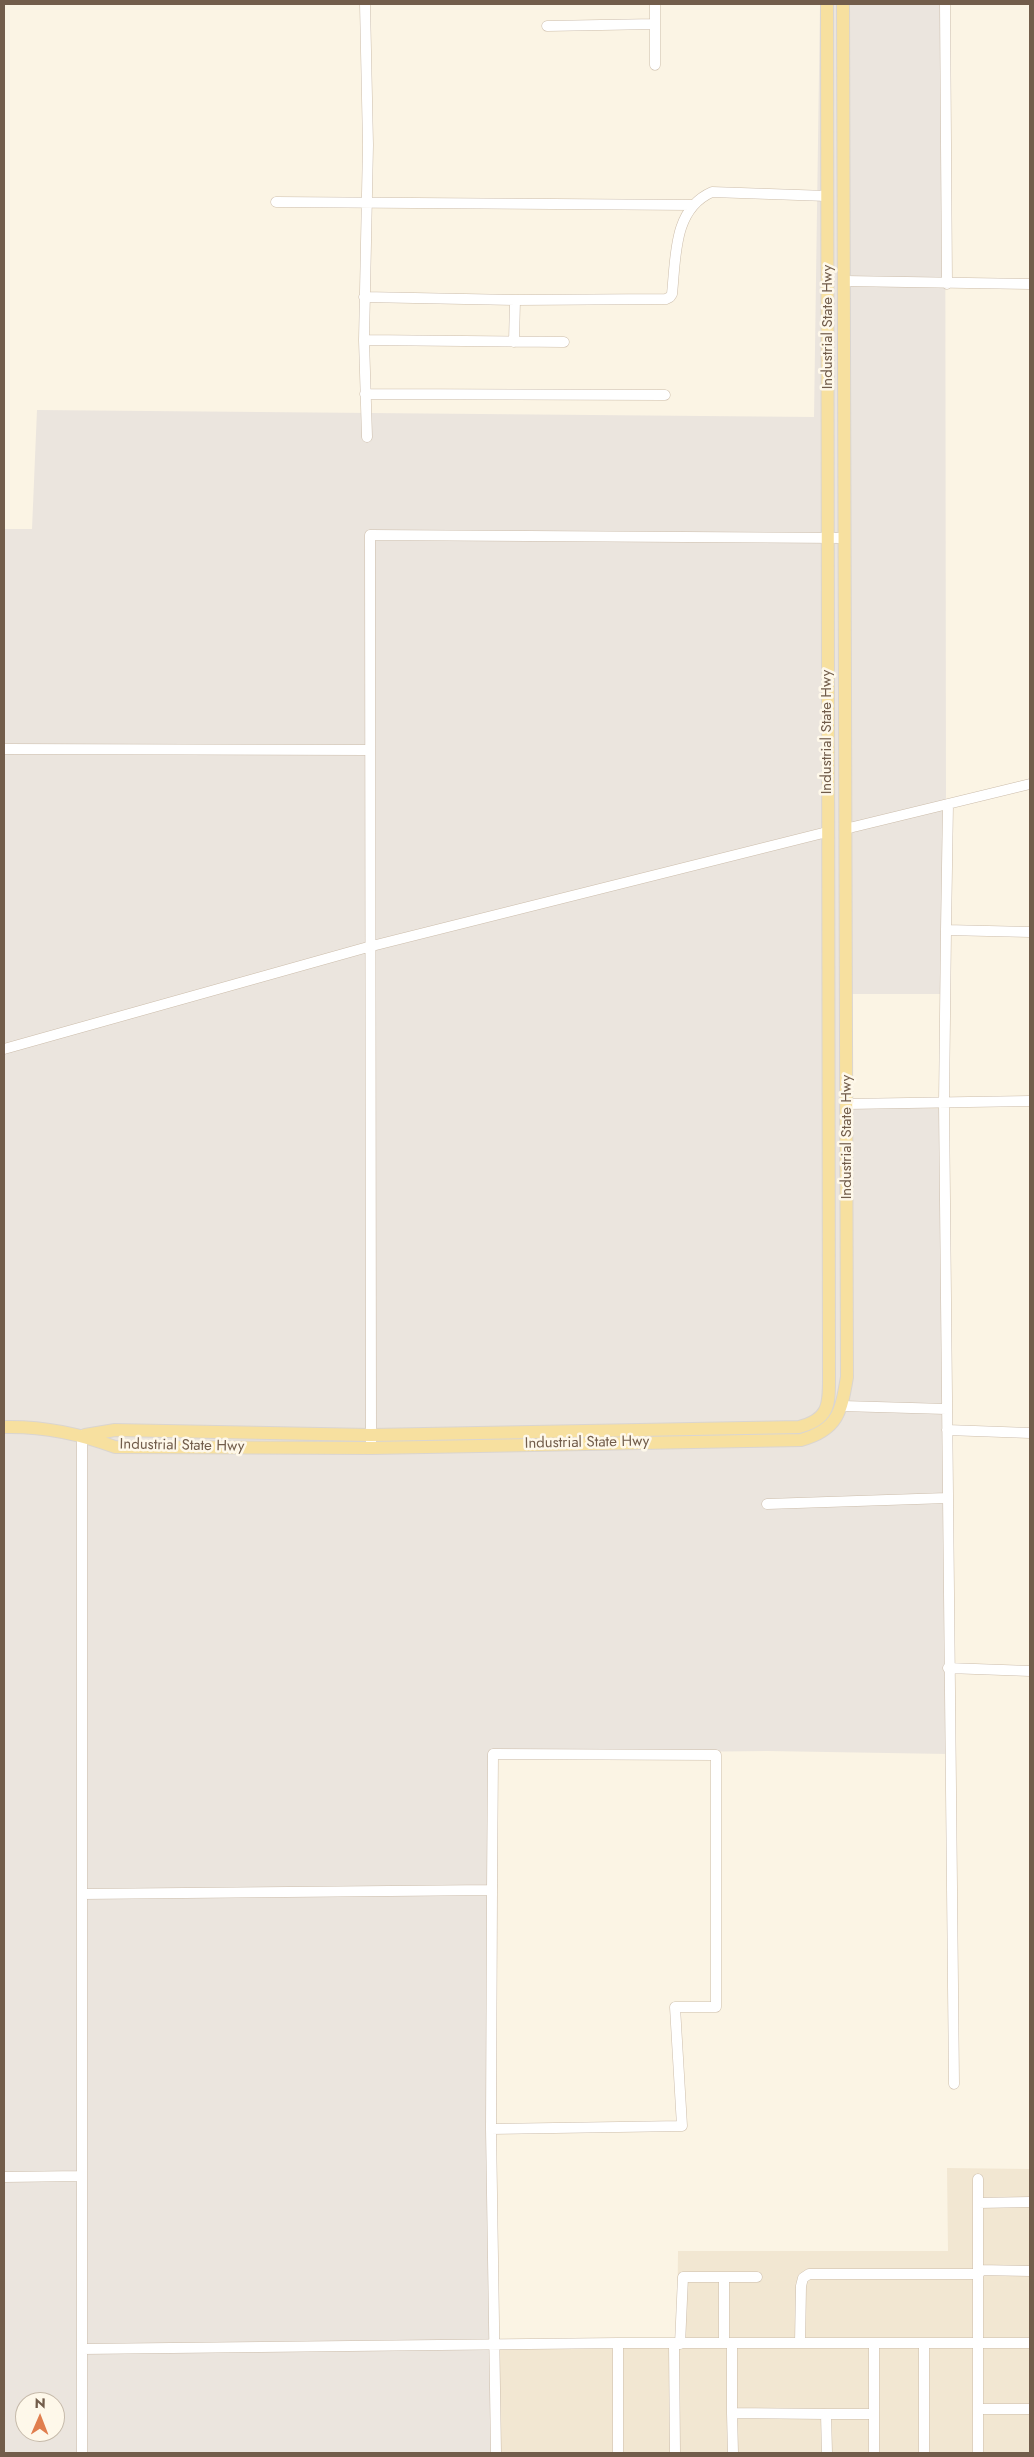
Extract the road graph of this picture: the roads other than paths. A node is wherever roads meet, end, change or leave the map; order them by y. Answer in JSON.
{"nodes":[{"id":1,"x":365,"y":4,"type":"edge"},
{"id":2,"x":655,"y":4,"type":"edge"},
{"id":3,"x":827,"y":4,"type":"edge"},
{"id":4,"x":843,"y":4,"type":"edge"},
{"id":5,"x":945,"y":4,"type":"edge"},
{"id":6,"x":655,"y":24,"type":"junction"},
{"id":7,"x":547,"y":26,"type":"dead end"},
{"id":8,"x":656,"y":65,"type":"dead end"},
{"id":9,"x":827,"y":196,"type":"junction"},
{"id":10,"x":276,"y":202,"type":"dead end"},
{"id":11,"x":366,"y":202,"type":"junction"},
{"id":12,"x":692,"y":205,"type":"junction"},
{"id":13,"x":844,"y":282,"type":"junction"},
{"id":14,"x":947,"y":284,"type":"junction"},
{"id":15,"x":1030,"y":284,"type":"edge"},
{"id":16,"x":364,"y":297,"type":"junction"},
{"id":17,"x":514,"y":300,"type":"junction"},
{"id":18,"x":364,"y":340,"type":"junction"},
{"id":19,"x":514,"y":342,"type":"junction"},
{"id":20,"x":564,"y":342,"type":"dead end"},
{"id":21,"x":365,"y":394,"type":"junction"},
{"id":22,"x":666,"y":395,"type":"dead end"},
{"id":23,"x":366,"y":437,"type":"dead end"},
{"id":24,"x":828,"y":538,"type":"junction"},
{"id":25,"x":843,"y":538,"type":"junction"},
{"id":26,"x":845,"y":745,"type":"junction"},
{"id":27,"x":828,"y":746,"type":"junction"},
{"id":28,"x":4,"y":749,"type":"edge"},
{"id":29,"x":370,"y":750,"type":"junction"},
{"id":30,"x":1030,"y":784,"type":"edge"},
{"id":31,"x":948,"y":804,"type":"junction"},
{"id":32,"x":845,"y":829,"type":"junction"},
{"id":33,"x":827,"y":832,"type":"junction"},
{"id":34,"x":828,"y":912,"type":"junction"},
{"id":35,"x":846,"y":912,"type":"junction"},
{"id":36,"x":946,"y":930,"type":"junction"},
{"id":37,"x":1030,"y":932,"type":"edge"},
{"id":38,"x":371,"y":946,"type":"junction"},
{"id":39,"x":4,"y":1049,"type":"edge"},
{"id":40,"x":1030,"y":1101,"type":"edge"},
{"id":41,"x":944,"y":1103,"type":"junction"},
{"id":42,"x":847,"y":1104,"type":"junction"},
{"id":43,"x":842,"y":1406,"type":"junction"},
{"id":44,"x":946,"y":1409,"type":"junction"},
{"id":45,"x":4,"y":1427,"type":"edge"},
{"id":46,"x":947,"y":1430,"type":"junction"},
{"id":47,"x":1030,"y":1433,"type":"edge"},
{"id":48,"x":82,"y":1435,"type":"junction"},
{"id":49,"x":371,"y":1435,"type":"junction"},
{"id":50,"x":372,"y":1448,"type":"junction"},
{"id":51,"x":947,"y":1498,"type":"junction"},
{"id":52,"x":768,"y":1504,"type":"dead end"},
{"id":53,"x":948,"y":1668,"type":"junction"},
{"id":54,"x":1030,"y":1671,"type":"edge"},
{"id":55,"x":492,"y":1890,"type":"junction"},
{"id":56,"x":82,"y":1894,"type":"junction"},
{"id":57,"x":954,"y":2084,"type":"dead end"},
{"id":58,"x":491,"y":2130,"type":"junction"},
{"id":59,"x":82,"y":2176,"type":"junction"},
{"id":60,"x":4,"y":2177,"type":"edge"},
{"id":61,"x":978,"y":2179,"type":"dead end"},
{"id":62,"x":978,"y":2202,"type":"junction"},
{"id":63,"x":1030,"y":2202,"type":"edge"},
{"id":64,"x":1030,"y":2271,"type":"edge"},
{"id":65,"x":979,"y":2272,"type":"junction"},
{"id":66,"x":724,"y":2277,"type":"junction"},
{"id":67,"x":757,"y":2277,"type":"dead end"},
{"id":68,"x":618,"y":2343,"type":"junction"},
{"id":69,"x":728,"y":2343,"type":"junction"},
{"id":70,"x":800,"y":2343,"type":"junction"},
{"id":71,"x":924,"y":2343,"type":"junction"},
{"id":72,"x":978,"y":2343,"type":"junction"},
{"id":73,"x":1030,"y":2343,"type":"edge"},
{"id":74,"x":677,"y":2344,"type":"junction"},
{"id":75,"x":874,"y":2344,"type":"junction"},
{"id":76,"x":496,"y":2345,"type":"junction"},
{"id":77,"x":82,"y":2349,"type":"junction"},
{"id":78,"x":979,"y":2409,"type":"junction"},
{"id":79,"x":1030,"y":2410,"type":"edge"},
{"id":80,"x":732,"y":2413,"type":"junction"},
{"id":81,"x":826,"y":2414,"type":"junction"},
{"id":82,"x":874,"y":2414,"type":"junction"},
{"id":83,"x":82,"y":2453,"type":"edge"},
{"id":84,"x":496,"y":2453,"type":"edge"},
{"id":85,"x":618,"y":2453,"type":"edge"},
{"id":86,"x":675,"y":2453,"type":"edge"},
{"id":87,"x":733,"y":2453,"type":"edge"},
{"id":88,"x":827,"y":2453,"type":"edge"},
{"id":89,"x":874,"y":2453,"type":"edge"},
{"id":90,"x":924,"y":2453,"type":"edge"},
{"id":91,"x":978,"y":2453,"type":"edge"}],
"edges":[{"from":1,"to":11,"type":"street"},
{"from":2,"to":6,"type":"street"},
{"from":3,"to":9,"type":"main road","name":"Industrial State Hwy"},
{"from":4,"to":13,"type":"main road","name":"Industrial State Hwy"},
{"from":5,"to":14,"type":"street"},
{"from":6,"to":7,"type":"street"},
{"from":6,"to":8,"type":"street"},
{"from":9,"to":12,"type":"street"},
{"from":9,"to":24,"type":"main road","name":"Industrial State Hwy"},
{"from":10,"to":11,"type":"street"},
{"from":11,"to":12,"type":"street"},
{"from":11,"to":16,"type":"street"},
{"from":12,"to":17,"type":"street"},
{"from":13,"to":14,"type":"street"},
{"from":13,"to":25,"type":"main road","name":"Industrial State Hwy"},
{"from":14,"to":15,"type":"street"},
{"from":16,"to":17,"type":"street"},
{"from":16,"to":18,"type":"street"},
{"from":17,"to":19,"type":"street"},
{"from":18,"to":19,"type":"street"},
{"from":18,"to":21,"type":"street"},
{"from":19,"to":20,"type":"street"},
{"from":21,"to":22,"type":"street"},
{"from":21,"to":23,"type":"street"},
{"from":24,"to":25,"type":"street"},
{"from":24,"to":27,"type":"main road","name":"Industrial State Hwy"},
{"from":24,"to":29,"type":"street"},
{"from":25,"to":26,"type":"main road","name":"Industrial State Hwy"},
{"from":26,"to":27,"type":"main road"},
{"from":26,"to":32,"type":"main road","name":"Industrial State Hwy"},
{"from":27,"to":33,"type":"main road","name":"Industrial State Hwy"},
{"from":28,"to":29,"type":"street"},
{"from":29,"to":38,"type":"street"},
{"from":30,"to":31,"type":"street"},
{"from":31,"to":32,"type":"street"},
{"from":31,"to":36,"type":"street"},
{"from":32,"to":35,"type":"main road","name":"Industrial State Hwy"},
{"from":33,"to":34,"type":"main road","name":"Industrial State Hwy"},
{"from":33,"to":38,"type":"street"},
{"from":34,"to":35,"type":"main road"},
{"from":34,"to":49,"type":"main road","name":"Industrial State Hwy"},
{"from":35,"to":42,"type":"main road","name":"Industrial State Hwy"},
{"from":36,"to":37,"type":"street"},
{"from":36,"to":41,"type":"street"},
{"from":38,"to":39,"type":"street"},
{"from":38,"to":49,"type":"street"},
{"from":40,"to":41,"type":"street"},
{"from":41,"to":42,"type":"street"},
{"from":41,"to":44,"type":"street"},
{"from":42,"to":43,"type":"main road","name":"Industrial State Hwy"},
{"from":43,"to":44,"type":"street"},
{"from":43,"to":50,"type":"main road","name":"Industrial State Hwy"},
{"from":44,"to":46,"type":"street"},
{"from":45,"to":48,"type":"main road"},
{"from":46,"to":47,"type":"street"},
{"from":46,"to":51,"type":"street"},
{"from":48,"to":49,"type":"main road","name":"Industrial State Hwy"},
{"from":48,"to":50,"type":"main road","name":"Industrial State Hwy"},
{"from":48,"to":56,"type":"street"},
{"from":49,"to":50,"type":"street"},
{"from":51,"to":52,"type":"street"},
{"from":51,"to":53,"type":"street"},
{"from":53,"to":54,"type":"street"},
{"from":53,"to":57,"type":"street"},
{"from":55,"to":56,"type":"street"},
{"from":55,"to":58,"type":"street"},
{"from":55,"to":58,"type":"street"},
{"from":56,"to":59,"type":"street"},
{"from":58,"to":76,"type":"street"},
{"from":59,"to":60,"type":"street"},
{"from":59,"to":77,"type":"street"},
{"from":61,"to":62,"type":"street"},
{"from":62,"to":63,"type":"street"},
{"from":62,"to":65,"type":"street"},
{"from":64,"to":65,"type":"street"},
{"from":65,"to":70,"type":"street"},
{"from":65,"to":72,"type":"street"},
{"from":66,"to":67,"type":"street"},
{"from":66,"to":69,"type":"street"},
{"from":66,"to":74,"type":"street"},
{"from":68,"to":74,"type":"street"},
{"from":68,"to":76,"type":"street"},
{"from":68,"to":85,"type":"street"},
{"from":69,"to":70,"type":"street"},
{"from":69,"to":74,"type":"street"},
{"from":69,"to":80,"type":"street"},
{"from":70,"to":75,"type":"street"},
{"from":71,"to":72,"type":"street"},
{"from":71,"to":75,"type":"street"},
{"from":71,"to":90,"type":"street"},
{"from":72,"to":73,"type":"street"},
{"from":72,"to":78,"type":"street"},
{"from":74,"to":86,"type":"street"},
{"from":75,"to":82,"type":"street"},
{"from":76,"to":77,"type":"street"},
{"from":76,"to":84,"type":"street"},
{"from":77,"to":83,"type":"street"},
{"from":78,"to":79,"type":"street"},
{"from":78,"to":91,"type":"street"},
{"from":80,"to":81,"type":"street"},
{"from":80,"to":87,"type":"street"},
{"from":81,"to":82,"type":"street"},
{"from":81,"to":88,"type":"street"},
{"from":82,"to":89,"type":"street"}]}
